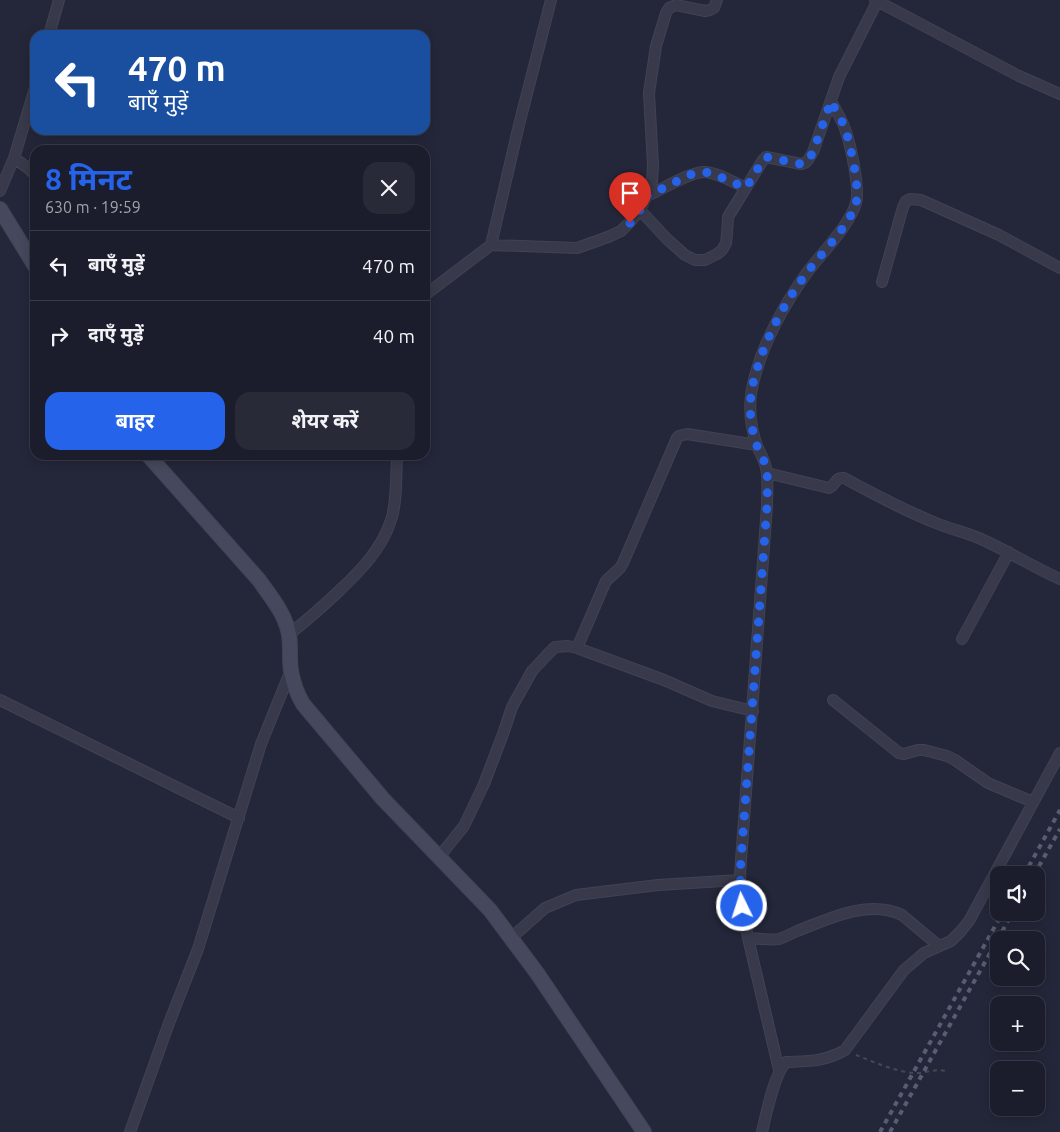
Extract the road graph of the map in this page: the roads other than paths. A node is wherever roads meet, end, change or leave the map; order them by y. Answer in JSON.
{"nodes":[{"id":1,"x":59,"y":0,"type":"edge"},
{"id":2,"x":551,"y":0,"type":"edge"},
{"id":3,"x":717,"y":0,"type":"edge"},
{"id":4,"x":877,"y":0,"type":"edge"},
{"id":5,"x":670,"y":4,"type":"edge"},
{"id":6,"x":50,"y":30,"type":"edge"},
{"id":7,"x":1060,"y":94,"type":"edge"},
{"id":8,"x":831,"y":101,"type":"junction"},
{"id":9,"x":30,"y":105,"type":"edge"},
{"id":10,"x":14,"y":158,"type":"junction"},
{"id":11,"x":30,"y":170,"type":"edge"},
{"id":12,"x":746,"y":188,"type":"junction"},
{"id":13,"x":0,"y":191,"type":"edge"},
{"id":14,"x":647,"y":196,"type":"junction"},
{"id":15,"x":0,"y":209,"type":"edge"},
{"id":16,"x":640,"y":210,"type":"junction"},
{"id":17,"x":7,"y":228,"type":"edge"},
{"id":18,"x":491,"y":245,"type":"junction"},
{"id":19,"x":30,"y":259,"type":"edge"},
{"id":20,"x":1060,"y":268,"type":"edge"},
{"id":21,"x":882,"y":282,"type":"dead end"},
{"id":22,"x":430,"y":290,"type":"edge"},
{"id":23,"x":757,"y":445,"type":"junction"},
{"id":24,"x":152,"y":460,"type":"edge"},
{"id":25,"x":397,"y":460,"type":"edge"},
{"id":26,"x":767,"y":473,"type":"junction"},
{"id":27,"x":1009,"y":552,"type":"junction"},
{"id":28,"x":1060,"y":579,"type":"edge"},
{"id":29,"x":289,"y":634,"type":"junction"},
{"id":30,"x":962,"y":639,"type":"dead end"},
{"id":31,"x":578,"y":648,"type":"junction"},
{"id":32,"x":290,"y":670,"type":"junction"},
{"id":33,"x":0,"y":700,"type":"edge"},
{"id":34,"x":833,"y":700,"type":"dead end"},
{"id":35,"x":753,"y":711,"type":"junction"},
{"id":36,"x":1060,"y":754,"type":"edge"},
{"id":37,"x":1033,"y":802,"type":"junction"},
{"id":38,"x":239,"y":818,"type":"junction"},
{"id":39,"x":439,"y":857,"type":"junction"},
{"id":40,"x":740,"y":880,"type":"junction"},
{"id":41,"x":511,"y":938,"type":"junction"},
{"id":42,"x":748,"y":938,"type":"junction"},
{"id":43,"x":939,"y":946,"type":"junction"},
{"id":44,"x":779,"y":1070,"type":"junction"},
{"id":45,"x":130,"y":1132,"type":"edge"},
{"id":46,"x":644,"y":1132,"type":"edge"},
{"id":47,"x":762,"y":1132,"type":"edge"}],
"edges":[{"from":1,"to":6,"type":"street"},
{"from":2,"to":18,"type":"street"},
{"from":3,"to":5,"type":"street"},
{"from":4,"to":7,"type":"street"},
{"from":4,"to":8,"type":"street"},
{"from":5,"to":14,"type":"street"},
{"from":8,"to":12,"type":"street"},
{"from":8,"to":23,"type":"street"},
{"from":9,"to":10,"type":"street"},
{"from":10,"to":11,"type":"street"},
{"from":10,"to":13,"type":"street"},
{"from":12,"to":14,"type":"street"},
{"from":12,"to":16,"type":"street"},
{"from":14,"to":16,"type":"street"},
{"from":15,"to":17,"type":"street"},
{"from":16,"to":18,"type":"street"},
{"from":17,"to":19,"type":"street"},
{"from":18,"to":22,"type":"street"},
{"from":20,"to":21,"type":"street"},
{"from":23,"to":26,"type":"street"},
{"from":23,"to":31,"type":"street"},
{"from":24,"to":29,"type":"street"},
{"from":25,"to":29,"type":"street"},
{"from":26,"to":27,"type":"street"},
{"from":26,"to":35,"type":"street"},
{"from":27,"to":28,"type":"street"},
{"from":27,"to":30,"type":"street"},
{"from":29,"to":32,"type":"street"},
{"from":31,"to":35,"type":"street"},
{"from":31,"to":39,"type":"street"},
{"from":32,"to":38,"type":"street"},
{"from":32,"to":39,"type":"street"},
{"from":33,"to":38,"type":"street"},
{"from":34,"to":37,"type":"street"},
{"from":35,"to":40,"type":"street"},
{"from":36,"to":37,"type":"street"},
{"from":37,"to":43,"type":"street"},
{"from":38,"to":45,"type":"street"},
{"from":39,"to":41,"type":"street"},
{"from":40,"to":41,"type":"street"},
{"from":40,"to":42,"type":"street"},
{"from":41,"to":46,"type":"street"},
{"from":42,"to":43,"type":"street"},
{"from":42,"to":44,"type":"street"},
{"from":43,"to":44,"type":"street"},
{"from":44,"to":47,"type":"street"}]}
